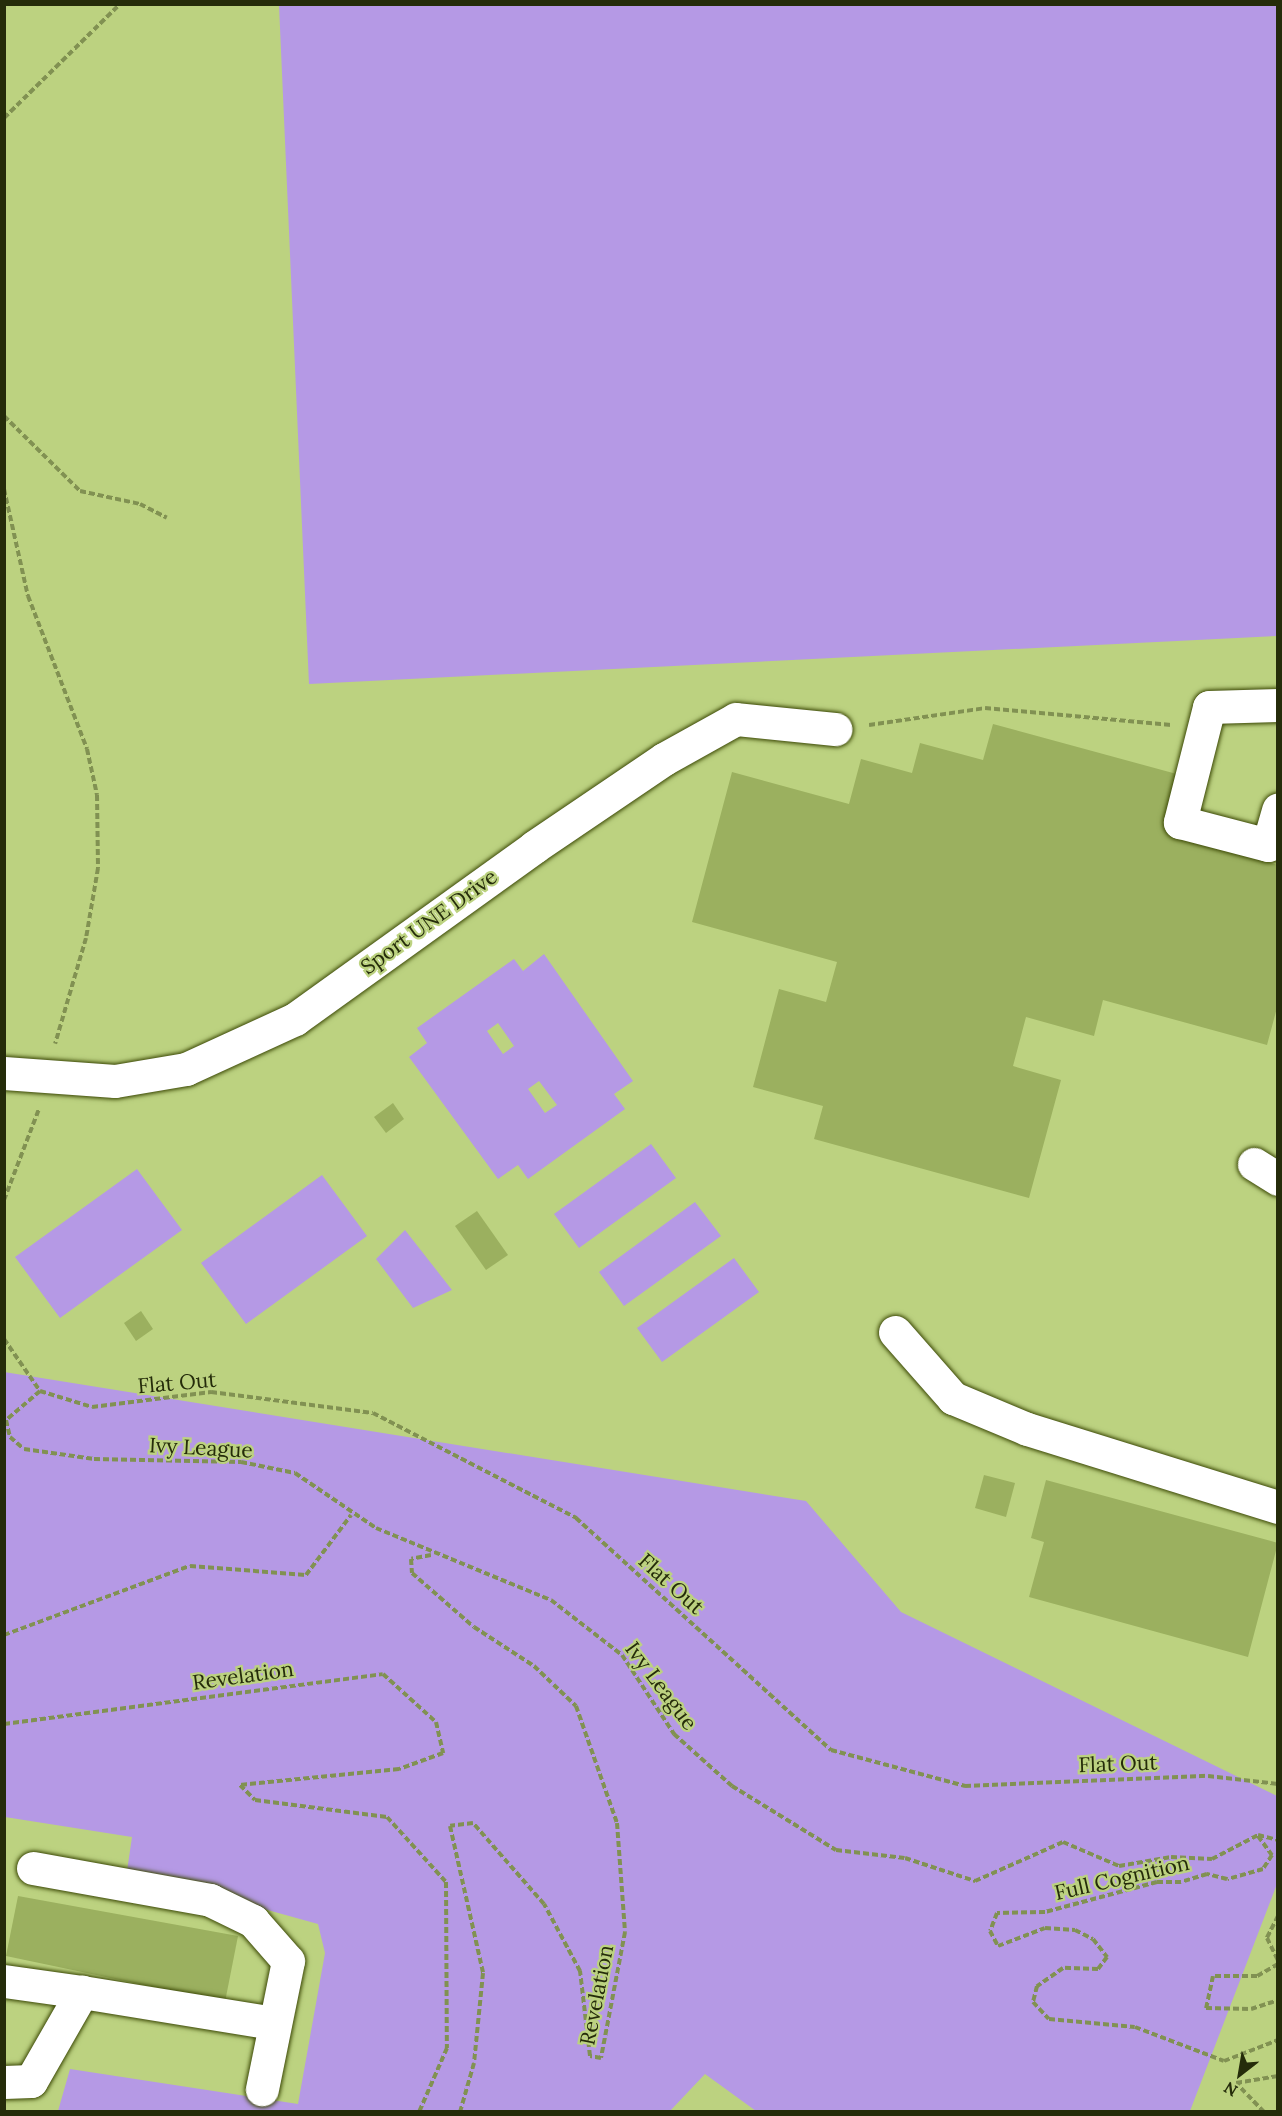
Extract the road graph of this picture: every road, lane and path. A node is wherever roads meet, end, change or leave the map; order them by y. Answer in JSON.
{"nodes":[{"id":1,"x":120,"y":4,"type":"edge"},
{"id":2,"x":4,"y":118,"type":"edge"},
{"id":3,"x":4,"y":416,"type":"edge"},
{"id":4,"x":4,"y":489,"type":"edge"},
{"id":5,"x":167,"y":518,"type":"dead end"},
{"id":6,"x":1278,"y":705,"type":"edge"},
{"id":7,"x":1176,"y":725,"type":"dead end"},
{"id":8,"x":835,"y":729,"type":"joint"},
{"id":9,"x":1278,"y":808,"type":"edge"},
{"id":10,"x":53,"y":1056,"type":"dead end"},
{"id":11,"x":4,"y":1073,"type":"edge"},
{"id":12,"x":44,"y":1097,"type":"dead end"},
{"id":13,"x":4,"y":1200,"type":"edge"},
{"id":14,"x":895,"y":1332,"type":"dead end"},
{"id":15,"x":4,"y":1339,"type":"edge"},
{"id":16,"x":40,"y":1391,"type":"junction"},
{"id":17,"x":1278,"y":1507,"type":"edge"},
{"id":18,"x":351,"y":1515,"type":"junction"},
{"id":19,"x":432,"y":1555,"type":"junction"},
{"id":20,"x":4,"y":1635,"type":"edge"},
{"id":21,"x":4,"y":1724,"type":"edge"},
{"id":22,"x":1278,"y":1784,"type":"edge"},
{"id":23,"x":1258,"y":1835,"type":"junction"},
{"id":24,"x":1278,"y":1840,"type":"edge"},
{"id":25,"x":33,"y":1868,"type":"dead end"},
{"id":26,"x":1278,"y":1916,"type":"edge"},
{"id":27,"x":1278,"y":1963,"type":"edge"},
{"id":28,"x":4,"y":1980,"type":"edge"},
{"id":29,"x":82,"y":1992,"type":"junction"},
{"id":30,"x":1278,"y":2000,"type":"edge"},
{"id":31,"x":273,"y":2023,"type":"junction"},
{"id":32,"x":1277,"y":2040,"type":"edge"},
{"id":33,"x":1278,"y":2076,"type":"edge"},
{"id":34,"x":4,"y":2082,"type":"edge"},
{"id":35,"x":262,"y":2090,"type":"dead end"},
{"id":36,"x":419,"y":2112,"type":"edge"},
{"id":37,"x":460,"y":2112,"type":"edge"},
{"id":38,"x":1264,"y":2112,"type":"edge"}],
"edges":[{"from":1,"to":2,"type":"path"},
{"from":3,"to":5,"type":"path"},
{"from":4,"to":10,"type":"path"},
{"from":6,"to":9,"type":"street"},
{"from":7,"to":8,"type":"path"},
{"from":8,"to":11,"type":"street","name":"Sport UNE Drive"},
{"from":12,"to":13,"type":"path"},
{"from":14,"to":17,"type":"street"},
{"from":15,"to":16,"type":"path"},
{"from":16,"to":18,"type":"path","name":"Ivy League"},
{"from":16,"to":22,"type":"path","name":"Flat Out"},
{"from":18,"to":19,"type":"path","name":"Ivy League"},
{"from":18,"to":20,"type":"path"},
{"from":19,"to":23,"type":"path","name":"Ivy League"},
{"from":19,"to":37,"type":"path","name":"Revelation"},
{"from":21,"to":36,"type":"path","name":"Revelation"},
{"from":23,"to":24,"type":"path"},
{"from":23,"to":32,"type":"path","name":"Full Cognition"},
{"from":25,"to":31,"type":"street"},
{"from":26,"to":27,"type":"path"},
{"from":27,"to":30,"type":"path"},
{"from":28,"to":29,"type":"street"},
{"from":29,"to":31,"type":"street"},
{"from":29,"to":34,"type":"street"},
{"from":31,"to":35,"type":"street"},
{"from":33,"to":38,"type":"path"}]}
